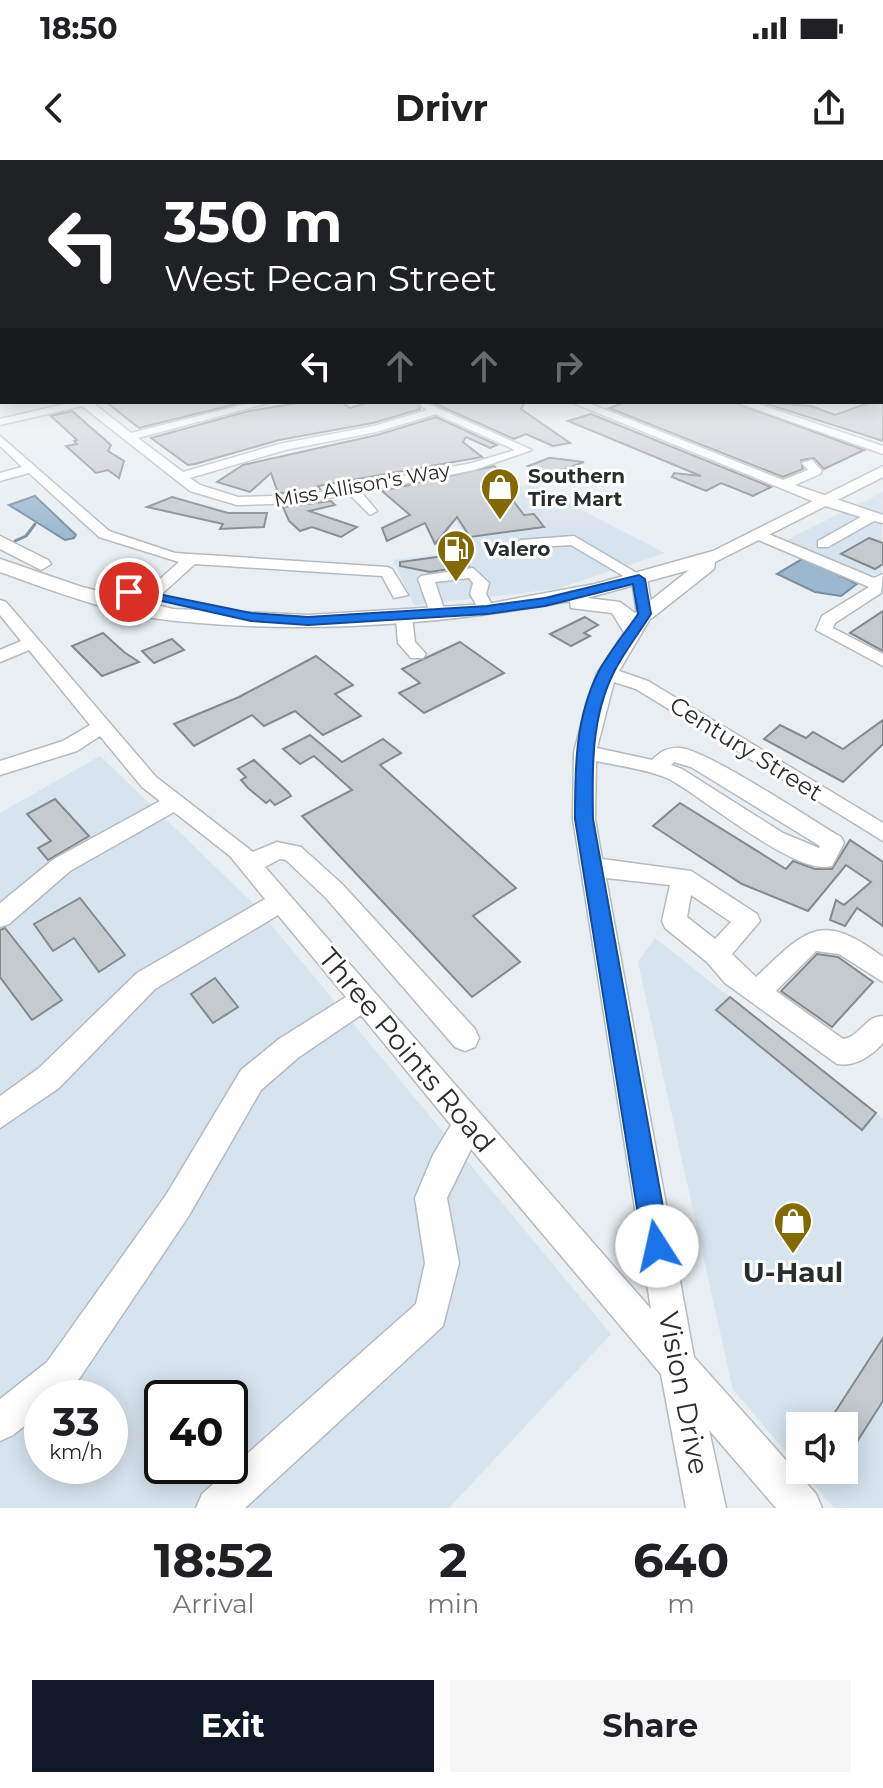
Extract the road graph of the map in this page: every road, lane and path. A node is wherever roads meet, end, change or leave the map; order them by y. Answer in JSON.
{"nodes":[{"id":1,"x":35,"y":414,"type":"edge"},
{"id":2,"x":100,"y":414,"type":"edge"},
{"id":3,"x":220,"y":414,"type":"edge"},
{"id":4,"x":425,"y":414,"type":"edge"},
{"id":5,"x":447,"y":414,"type":"edge"},
{"id":6,"x":607,"y":414,"type":"edge"},
{"id":7,"x":776,"y":414,"type":"edge"},
{"id":8,"x":6,"y":421,"type":"edge"},
{"id":9,"x":129,"y":437,"type":"junction"},
{"id":10,"x":0,"y":439,"type":"edge"},
{"id":11,"x":883,"y":450,"type":"edge"},
{"id":12,"x":808,"y":463,"type":"dead end"},
{"id":13,"x":33,"y":468,"type":"junction"},
{"id":14,"x":883,"y":471,"type":"edge"},
{"id":15,"x":0,"y":477,"type":"edge"},
{"id":16,"x":181,"y":477,"type":"junction"},
{"id":17,"x":778,"y":479,"type":"junction"},
{"id":18,"x":352,"y":489,"type":"junction"},
{"id":19,"x":827,"y":502,"type":"junction"},
{"id":20,"x":370,"y":511,"type":"dead end"},
{"id":21,"x":875,"y":513,"type":"edge"},
{"id":22,"x":761,"y":536,"type":"junction"},
{"id":23,"x":0,"y":542,"type":"edge"},
{"id":24,"x":521,"y":544,"type":"dead end"},
{"id":25,"x":823,"y":544,"type":"dead end"},
{"id":26,"x":720,"y":555,"type":"junction"},
{"id":27,"x":191,"y":559,"type":"junction"},
{"id":28,"x":2,"y":570,"type":"edge"},
{"id":29,"x":639,"y":579,"type":"junction"},
{"id":30,"x":879,"y":587,"type":"edge"},
{"id":31,"x":400,"y":595,"type":"dead end"},
{"id":32,"x":149,"y":597,"type":"junction"},
{"id":33,"x":545,"y":602,"type":"junction"},
{"id":34,"x":0,"y":605,"type":"edge"},
{"id":35,"x":487,"y":610,"type":"junction"},
{"id":36,"x":438,"y":615,"type":"junction"},
{"id":37,"x":251,"y":617,"type":"junction"},
{"id":38,"x":404,"y":617,"type":"junction"},
{"id":39,"x":639,"y":622,"type":"junction"},
{"id":40,"x":16,"y":635,"type":"edge"},
{"id":41,"x":417,"y":654,"type":"dead end"},
{"id":42,"x":0,"y":657,"type":"edge"},
{"id":43,"x":883,"y":661,"type":"edge"},
{"id":44,"x":606,"y":673,"type":"junction"},
{"id":45,"x":101,"y":727,"type":"junction"},
{"id":46,"x":584,"y":752,"type":"junction"},
{"id":47,"x":0,"y":768,"type":"edge"},
{"id":48,"x":657,"y":768,"type":"junction"},
{"id":49,"x":175,"y":802,"type":"junction"},
{"id":50,"x":883,"y":833,"type":"edge"},
{"id":51,"x":251,"y":864,"type":"junction"},
{"id":52,"x":590,"y":867,"type":"junction"},
{"id":53,"x":683,"y":877,"type":"junction"},
{"id":54,"x":281,"y":901,"type":"junction"},
{"id":55,"x":0,"y":917,"type":"edge"},
{"id":56,"x":716,"y":954,"type":"junction"},
{"id":57,"x":883,"y":971,"type":"edge"},
{"id":58,"x":758,"y":992,"type":"junction"},
{"id":59,"x":364,"y":999,"type":"junction"},
{"id":60,"x":883,"y":1030,"type":"edge"},
{"id":61,"x":465,"y":1038,"type":"dead end"},
{"id":62,"x":0,"y":1114,"type":"edge"},
{"id":63,"x":469,"y":1124,"type":"junction"},
{"id":64,"x":677,"y":1363,"type":"junction"},
{"id":65,"x":0,"y":1422,"type":"edge"},
{"id":66,"x":216,"y":1508,"type":"edge"},
{"id":67,"x":706,"y":1508,"type":"edge"},
{"id":68,"x":802,"y":1508,"type":"edge"}],
"edges":[{"from":1,"to":8,"type":"street"},
{"from":2,"to":9,"type":"street","name":"Miss Allison's Way"},
{"from":3,"to":9,"type":"street"},
{"from":4,"to":16,"type":"street"},
{"from":5,"to":18,"type":"street","name":"Miss Allison's Way"},
{"from":6,"to":17,"type":"street"},
{"from":7,"to":11,"type":"street"},
{"from":8,"to":10,"type":"street"},
{"from":9,"to":16,"type":"street","name":"Miss Allison's Way"},
{"from":10,"to":13,"type":"street"},
{"from":12,"to":17,"type":"street"},
{"from":13,"to":15,"type":"street"},
{"from":13,"to":27,"type":"street"},
{"from":14,"to":19,"type":"main road"},
{"from":16,"to":18,"type":"street","name":"Miss Allison's Way"},
{"from":17,"to":19,"type":"street"},
{"from":18,"to":20,"type":"street"},
{"from":19,"to":21,"type":"street"},
{"from":19,"to":22,"type":"main road"},
{"from":21,"to":25,"type":"street"},
{"from":22,"to":26,"type":"main road"},
{"from":22,"to":30,"type":"street"},
{"from":23,"to":32,"type":"main road"},
{"from":24,"to":29,"type":"street"},
{"from":26,"to":29,"type":"main road"},
{"from":26,"to":39,"type":"main road"},
{"from":27,"to":31,"type":"street"},
{"from":27,"to":32,"type":"street"},
{"from":28,"to":37,"type":"main road"},
{"from":29,"to":33,"type":"main road"},
{"from":29,"to":39,"type":"street"},
{"from":30,"to":43,"type":"street"},
{"from":32,"to":37,"type":"main road"},
{"from":33,"to":35,"type":"main road"},
{"from":33,"to":39,"type":"main road"},
{"from":34,"to":40,"type":"street","name":"Three Points Road"},
{"from":35,"to":36,"type":"main road"},
{"from":35,"to":36,"type":"street"},
{"from":36,"to":38,"type":"main road"},
{"from":37,"to":38,"type":"main road"},
{"from":38,"to":41,"type":"street"},
{"from":39,"to":44,"type":"street","name":"Vision Drive"},
{"from":40,"to":42,"type":"street"},
{"from":40,"to":45,"type":"street","name":"Three Points Road"},
{"from":44,"to":46,"type":"street","name":"Vision Drive"},
{"from":44,"to":50,"type":"street","name":"Century Street"},
{"from":45,"to":47,"type":"street"},
{"from":45,"to":49,"type":"street","name":"Three Points Road"},
{"from":46,"to":48,"type":"street"},
{"from":46,"to":52,"type":"street","name":"Vision Drive"},
{"from":48,"to":48,"type":"street"},
{"from":49,"to":51,"type":"street","name":"Three Points Road"},
{"from":49,"to":55,"type":"street"},
{"from":51,"to":54,"type":"street","name":"Three Points Road"},
{"from":51,"to":61,"type":"street"},
{"from":52,"to":53,"type":"street"},
{"from":52,"to":64,"type":"street","name":"Vision Drive"},
{"from":53,"to":56,"type":"street"},
{"from":53,"to":56,"type":"street"},
{"from":54,"to":59,"type":"street","name":"Three Points Road"},
{"from":54,"to":62,"type":"street"},
{"from":56,"to":58,"type":"street"},
{"from":57,"to":58,"type":"street"},
{"from":58,"to":60,"type":"street"},
{"from":59,"to":63,"type":"street","name":"Three Points Road"},
{"from":59,"to":65,"type":"street"},
{"from":63,"to":64,"type":"street","name":"Three Points Road"},
{"from":63,"to":66,"type":"street"},
{"from":64,"to":67,"type":"street","name":"Vision Drive"},
{"from":64,"to":68,"type":"street","name":"Three Points Road"}]}
